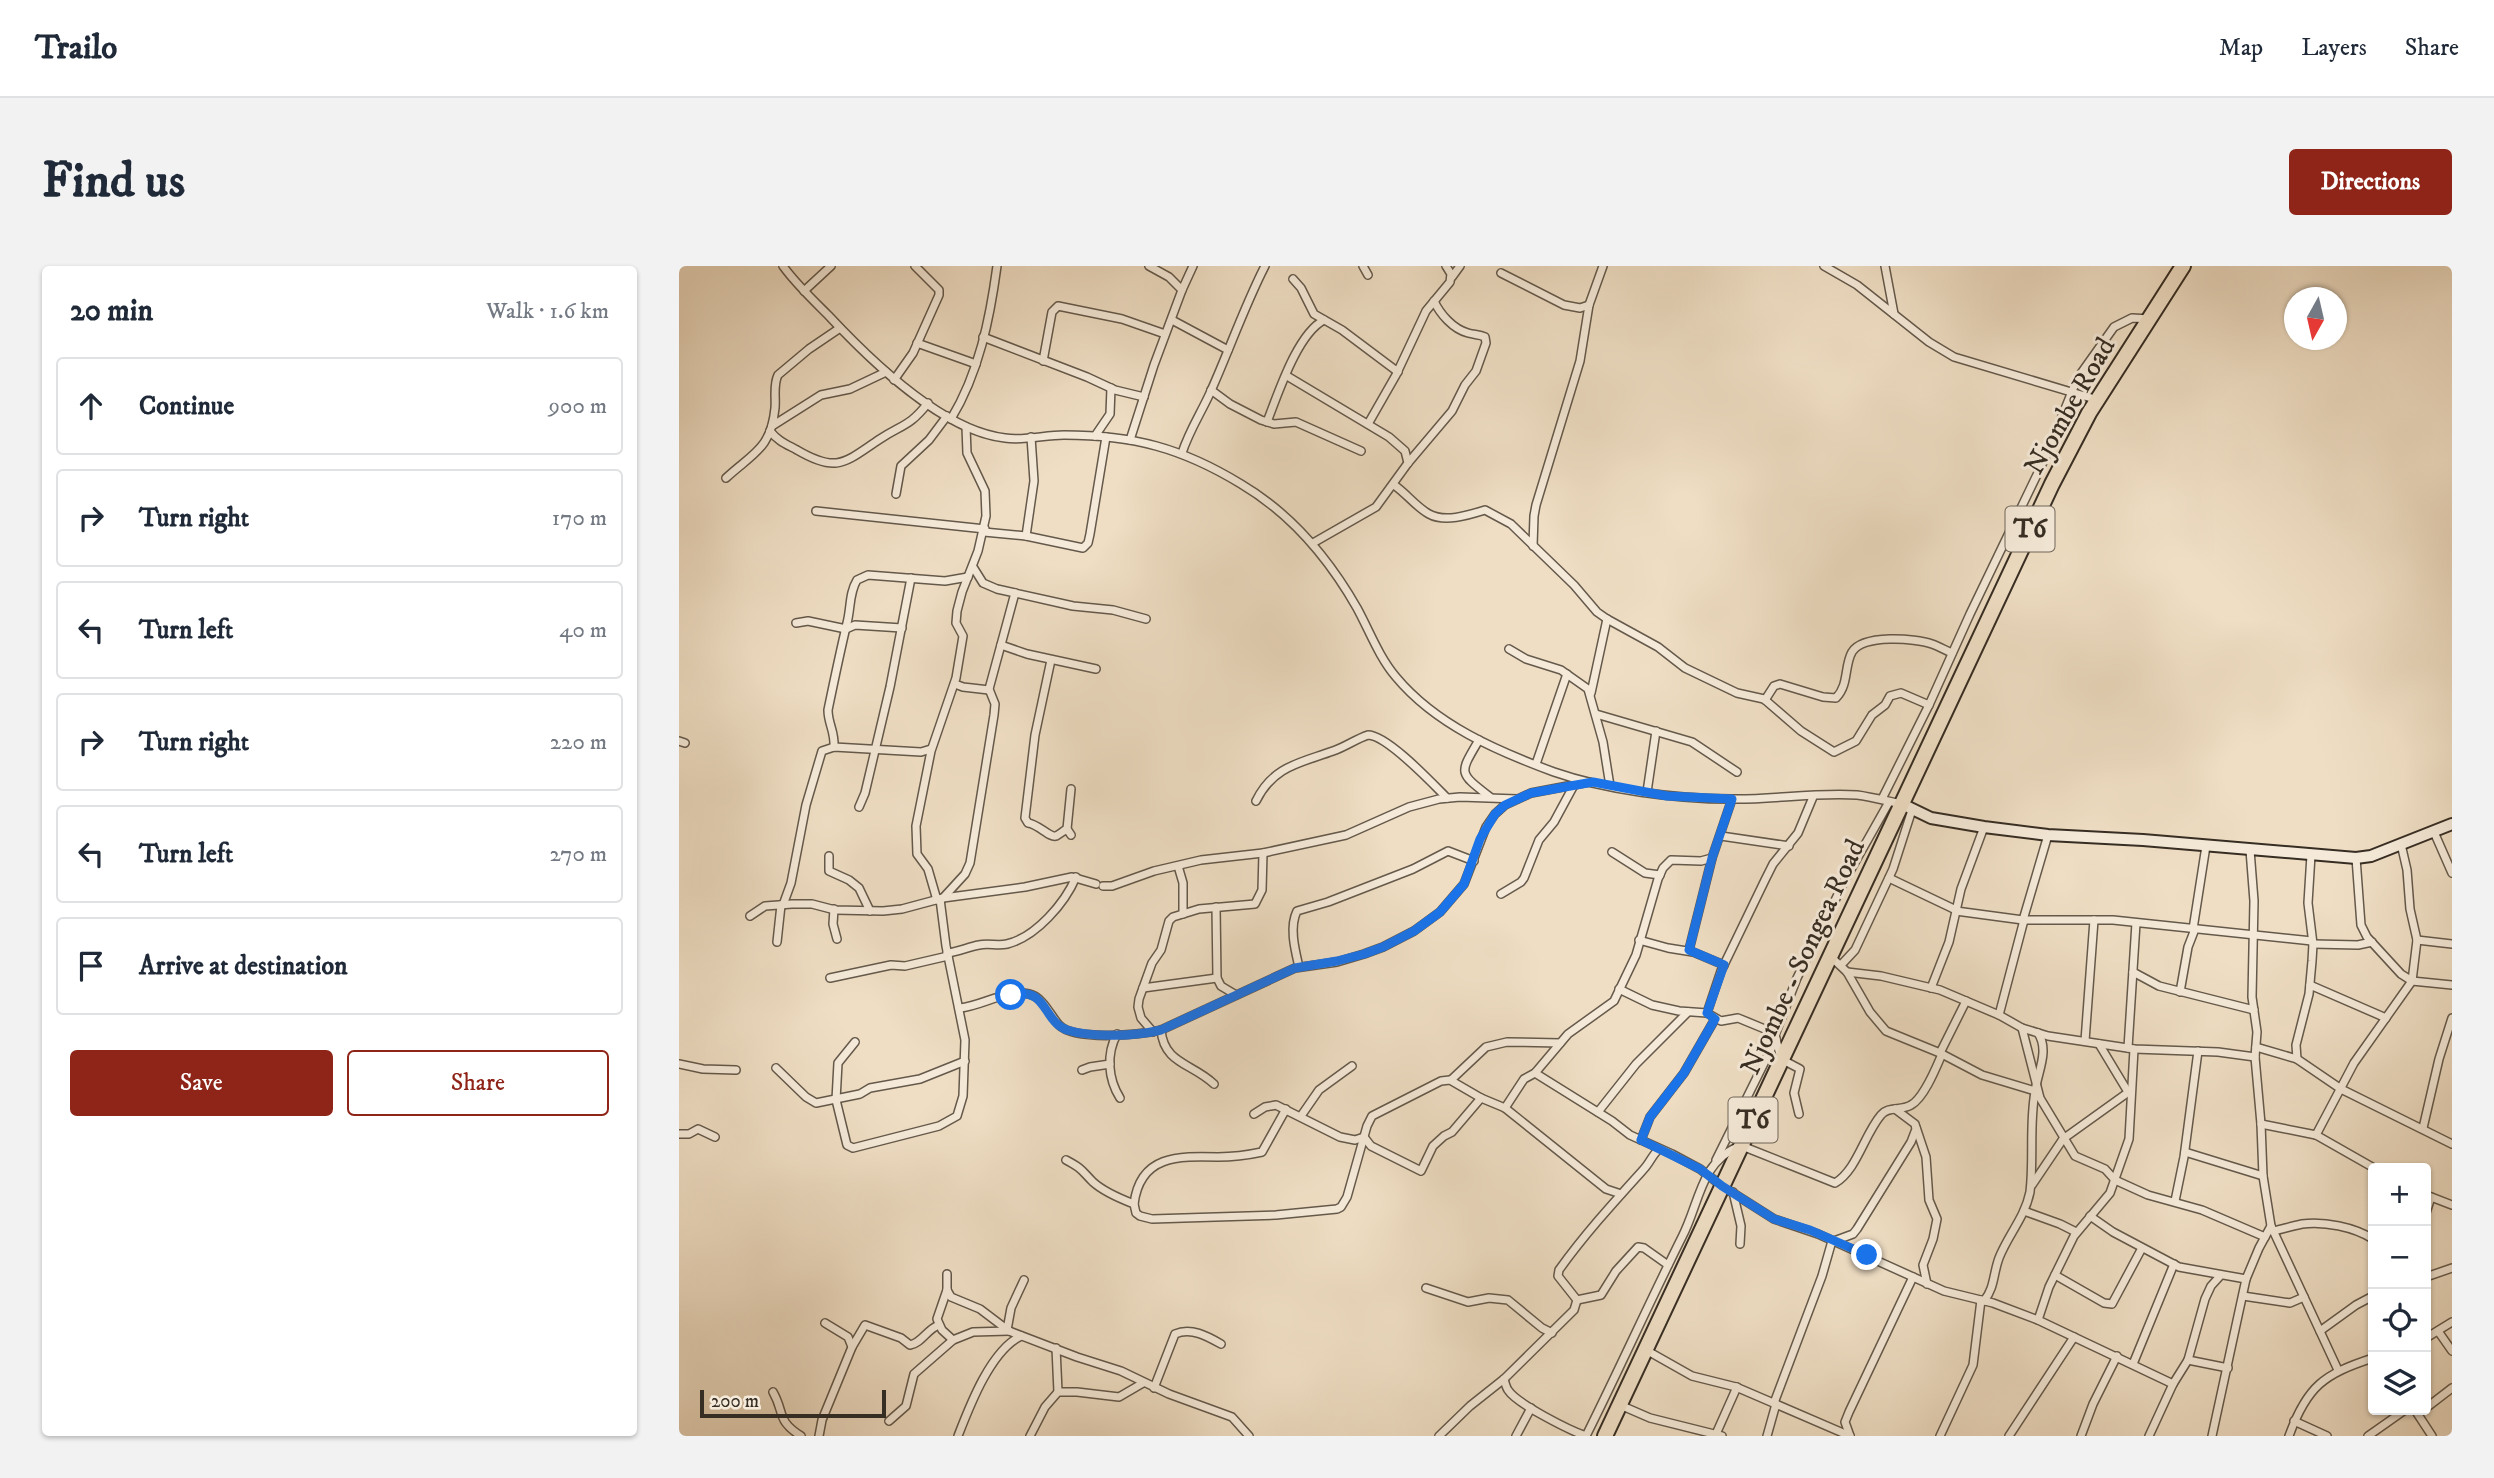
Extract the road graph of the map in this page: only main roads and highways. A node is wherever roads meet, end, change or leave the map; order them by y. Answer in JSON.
{"nodes":[{"id":1,"x":2183,"y":266,"type":"edge"},
{"id":2,"x":1897,"y":804,"type":"joint"},
{"id":3,"x":1605,"y":1436,"type":"edge"}],
"edges":[{"from":1,"to":2,"type":"highway","name":"Njombe Road","number":"T6"},
{"from":2,"to":3,"type":"highway","name":"Njombe - Songea Road","number":"T6"}]}
